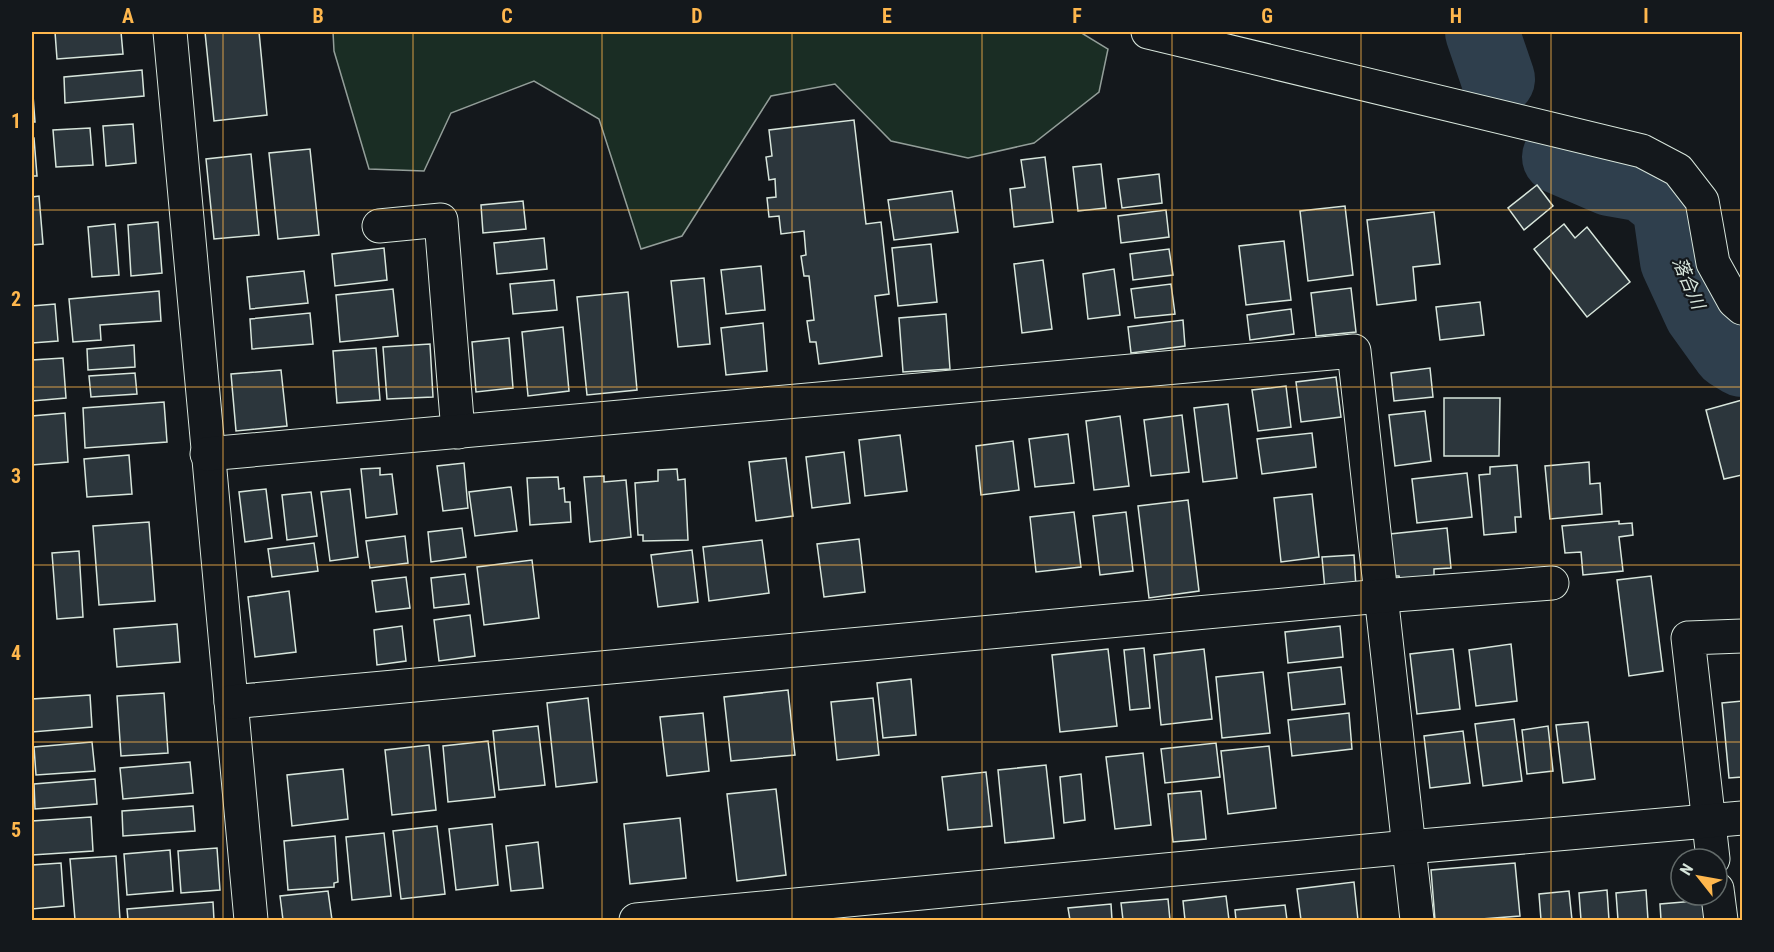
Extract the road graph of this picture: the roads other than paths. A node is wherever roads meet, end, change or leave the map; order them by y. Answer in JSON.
{"nodes":[{"id":1,"x":170,"y":32,"type":"edge"},
{"id":2,"x":1148,"y":32,"type":"edge"},
{"id":3,"x":379,"y":226,"type":"dead end"},
{"id":4,"x":1743,"y":308,"type":"edge"},
{"id":5,"x":458,"y":432,"type":"junction"},
{"id":6,"x":207,"y":454,"type":"junction"},
{"id":7,"x":1552,"y":583,"type":"dead end"},
{"id":8,"x":1381,"y":596,"type":"junction"},
{"id":9,"x":1743,"y":636,"type":"edge"},
{"id":10,"x":231,"y":702,"type":"junction"},
{"id":11,"x":1743,"y":818,"type":"edge"},
{"id":12,"x":1708,"y":821,"type":"junction"},
{"id":13,"x":1409,"y":847,"type":"junction"},
{"id":14,"x":1711,"y":847,"type":"edge"},
{"id":15,"x":251,"y":921,"type":"edge"},
{"id":16,"x":636,"y":921,"type":"edge"},
{"id":17,"x":1417,"y":921,"type":"edge"}],
"edges":[{"from":1,"to":6,"type":"street"},
{"from":2,"to":4,"type":"street"},
{"from":3,"to":5,"type":"street"},
{"from":5,"to":6,"type":"street"},
{"from":5,"to":8,"type":"street"},
{"from":6,"to":10,"type":"street"},
{"from":7,"to":8,"type":"street"},
{"from":8,"to":10,"type":"street"},
{"from":8,"to":13,"type":"street"},
{"from":9,"to":12,"type":"street"},
{"from":10,"to":15,"type":"street"},
{"from":11,"to":12,"type":"street"},
{"from":12,"to":13,"type":"street"},
{"from":12,"to":14,"type":"street"},
{"from":13,"to":16,"type":"street"},
{"from":13,"to":17,"type":"street"}]}
